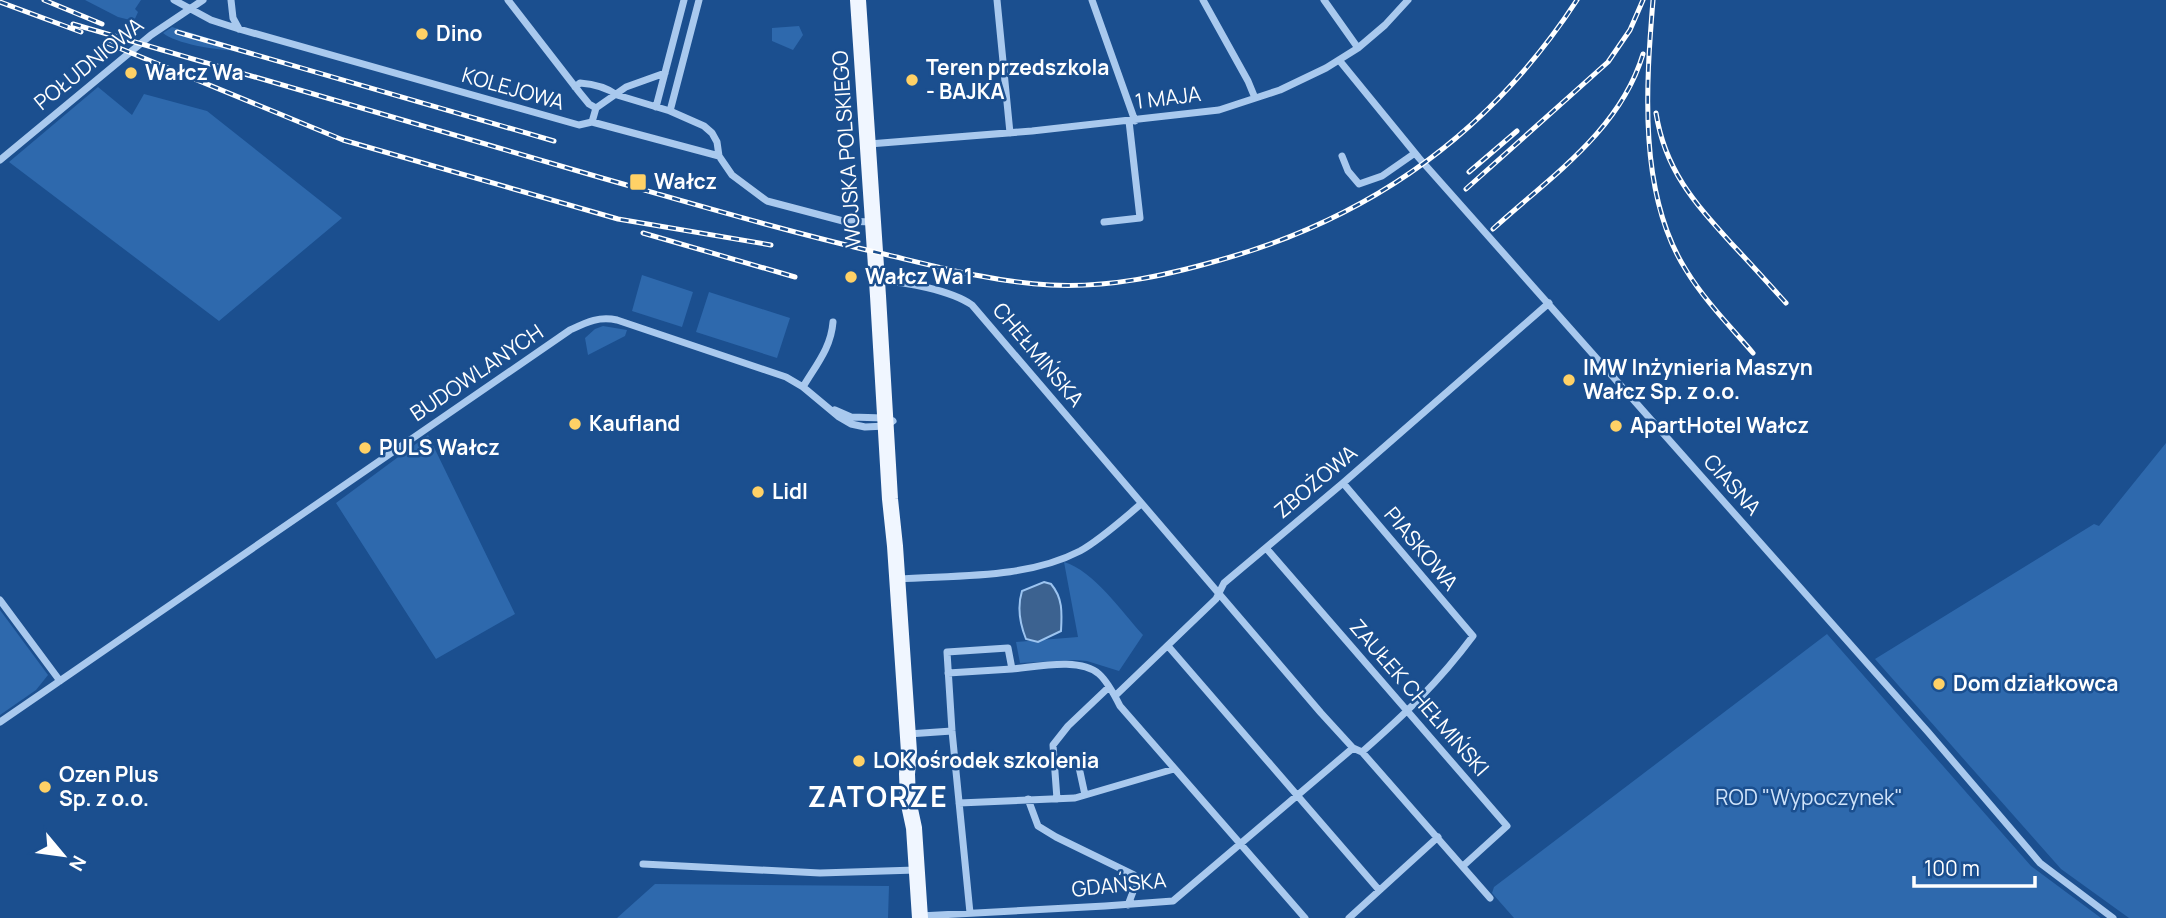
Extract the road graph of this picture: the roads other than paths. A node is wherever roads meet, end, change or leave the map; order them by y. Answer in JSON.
{"nodes":[{"id":1,"x":174,"y":0,"type":"edge"},
{"id":2,"x":203,"y":0,"type":"edge"},
{"id":3,"x":231,"y":0,"type":"edge"},
{"id":4,"x":508,"y":0,"type":"edge"},
{"id":5,"x":684,"y":0,"type":"edge"},
{"id":6,"x":858,"y":0,"type":"edge"},
{"id":7,"x":997,"y":0,"type":"edge"},
{"id":8,"x":1092,"y":0,"type":"edge"},
{"id":9,"x":1203,"y":0,"type":"edge"},
{"id":10,"x":1324,"y":0,"type":"edge"},
{"id":11,"x":1408,"y":0,"type":"edge"},
{"id":12,"x":699,"y":2,"type":"edge"},
{"id":13,"x":191,"y":10,"type":"junction"},
{"id":14,"x":239,"y":29,"type":"junction"},
{"id":15,"x":1358,"y":47,"type":"junction"},
{"id":16,"x":1339,"y":60,"type":"junction"},
{"id":17,"x":665,"y":73,"type":"junction"},
{"id":18,"x":575,"y":87,"type":"junction"},
{"id":19,"x":617,"y":95,"type":"junction"},
{"id":20,"x":1255,"y":98,"type":"junction"},
{"id":21,"x":656,"y":107,"type":"junction"},
{"id":22,"x":596,"y":108,"type":"junction"},
{"id":23,"x":670,"y":111,"type":"junction"},
{"id":24,"x":1132,"y":121,"type":"junction"},
{"id":25,"x":592,"y":122,"type":"junction"},
{"id":26,"x":1010,"y":133,"type":"junction"},
{"id":27,"x":867,"y":145,"type":"junction"},
{"id":28,"x":1415,"y":153,"type":"junction"},
{"id":29,"x":719,"y":156,"type":"junction"},
{"id":30,"x":1342,"y":156,"type":"dead end"},
{"id":31,"x":0,"y":160,"type":"edge"},
{"id":32,"x":873,"y":222,"type":"junction"},
{"id":33,"x":1104,"y":222,"type":"dead end"},
{"id":34,"x":878,"y":289,"type":"junction"},
{"id":35,"x":1549,"y":303,"type":"junction"},
{"id":36,"x":833,"y":322,"type":"dead end"},
{"id":37,"x":803,"y":387,"type":"junction"},
{"id":38,"x":828,"y":406,"type":"junction"},
{"id":39,"x":881,"y":416,"type":"junction"},
{"id":40,"x":1343,"y":484,"type":"junction"},
{"id":41,"x":1141,"y":504,"type":"junction"},
{"id":42,"x":1266,"y":548,"type":"junction"},
{"id":43,"x":897,"y":579,"type":"junction"},
{"id":44,"x":1219,"y":593,"type":"junction"},
{"id":45,"x":0,"y":600,"type":"edge"},
{"id":46,"x":1168,"y":646,"type":"junction"},
{"id":47,"x":1012,"y":669,"type":"junction"},
{"id":48,"x":948,"y":673,"type":"junction"},
{"id":49,"x":61,"y":681,"type":"junction"},
{"id":50,"x":1108,"y":687,"type":"junction"},
{"id":51,"x":1115,"y":696,"type":"junction"},
{"id":52,"x":1407,"y":713,"type":"junction"},
{"id":53,"x":0,"y":722,"type":"edge"},
{"id":54,"x":952,"y":731,"type":"junction"},
{"id":55,"x":908,"y":734,"type":"junction"},
{"id":56,"x":1353,"y":748,"type":"junction"},
{"id":57,"x":1362,"y":752,"type":"junction"},
{"id":58,"x":1077,"y":758,"type":"dead end"},
{"id":59,"x":1174,"y":769,"type":"junction"},
{"id":60,"x":1084,"y":795,"type":"junction"},
{"id":61,"x":1296,"y":795,"type":"junction"},
{"id":62,"x":1028,"y":799,"type":"junction"},
{"id":63,"x":1057,"y":799,"type":"junction"},
{"id":64,"x":959,"y":803,"type":"junction"},
{"id":65,"x":1438,"y":837,"type":"junction"},
{"id":66,"x":1239,"y":844,"type":"junction"},
{"id":67,"x":643,"y":864,"type":"dead end"},
{"id":68,"x":1463,"y":866,"type":"junction"},
{"id":69,"x":917,"y":870,"type":"junction"},
{"id":70,"x":1379,"y":890,"type":"junction"},
{"id":71,"x":1490,"y":898,"type":"dead end"},
{"id":72,"x":1128,"y":905,"type":"junction"},
{"id":73,"x":970,"y":913,"type":"junction"},
{"id":74,"x":920,"y":917,"type":"edge"},
{"id":75,"x":1304,"y":918,"type":"edge"},
{"id":76,"x":1349,"y":918,"type":"edge"},
{"id":77,"x":2113,"y":918,"type":"edge"}],
"edges":[{"from":1,"to":13,"type":"street","name":"KOLEJOWA"},
{"from":2,"to":13,"type":"street","name":"POŁUDNIOWA"},
{"from":3,"to":14,"type":"street"},
{"from":4,"to":18,"type":"street"},
{"from":5,"to":12,"type":"street"},
{"from":5,"to":17,"type":"street"},
{"from":6,"to":27,"type":"main road","name":"WOJSKA POLSKIEGO"},
{"from":7,"to":26,"type":"street"},
{"from":8,"to":24,"type":"street"},
{"from":9,"to":20,"type":"street"},
{"from":10,"to":15,"type":"street"},
{"from":11,"to":15,"type":"street"},
{"from":12,"to":23,"type":"street"},
{"from":13,"to":14,"type":"street","name":"KOLEJOWA"},
{"from":13,"to":31,"type":"street","name":"POŁUDNIOWA"},
{"from":14,"to":25,"type":"street","name":"KOLEJOWA"},
{"from":15,"to":16,"type":"street","name":"1 MAJA"},
{"from":16,"to":20,"type":"street","name":"1 MAJA"},
{"from":16,"to":28,"type":"street","name":"CIASNA"},
{"from":17,"to":19,"type":"street"},
{"from":17,"to":21,"type":"street"},
{"from":18,"to":19,"type":"street"},
{"from":18,"to":22,"type":"street"},
{"from":19,"to":21,"type":"street"},
{"from":19,"to":22,"type":"street"},
{"from":20,"to":24,"type":"street","name":"1 MAJA"},
{"from":21,"to":23,"type":"street"},
{"from":22,"to":25,"type":"street"},
{"from":23,"to":29,"type":"street"},
{"from":24,"to":26,"type":"street","name":"1 MAJA"},
{"from":24,"to":33,"type":"street"},
{"from":25,"to":29,"type":"street","name":"KOLEJOWA"},
{"from":26,"to":27,"type":"street","name":"1 MAJA"},
{"from":27,"to":32,"type":"main road","name":"WOJSKA POLSKIEGO"},
{"from":28,"to":30,"type":"street"},
{"from":28,"to":35,"type":"street","name":"CIASNA"},
{"from":29,"to":32,"type":"street"},
{"from":32,"to":34,"type":"main road","name":"WOJSKA POLSKIEGO"},
{"from":34,"to":39,"type":"main road","name":"WOJSKA POLSKIEGO"},
{"from":34,"to":39,"type":"main road","name":"WOJSKA POLSKIEGO"},
{"from":34,"to":41,"type":"street","name":"CHEŁMIŃSKA"},
{"from":35,"to":40,"type":"street","name":"ZBOŻOWA"},
{"from":35,"to":77,"type":"street","name":"CIASNA"},
{"from":36,"to":37,"type":"street"},
{"from":37,"to":38,"type":"street","name":"BUDOWLANYCH"},
{"from":37,"to":49,"type":"street","name":"BUDOWLANYCH"},
{"from":38,"to":39,"type":"street","name":"BUDOWLANYCH"},
{"from":38,"to":39,"type":"street","name":"BUDOWLANYCH"},
{"from":39,"to":43,"type":"main road","name":"WOJSKA POLSKIEGO"},
{"from":40,"to":42,"type":"street","name":"ZBOŻOWA"},
{"from":40,"to":52,"type":"street","name":"PIASKOWA"},
{"from":41,"to":43,"type":"street"},
{"from":41,"to":44,"type":"street","name":"CHEŁMIŃSKA"},
{"from":42,"to":44,"type":"street","name":"ZBOŻOWA"},
{"from":42,"to":52,"type":"street","name":"ZAUŁEK CHEŁMIŃSKI"},
{"from":43,"to":55,"type":"main road","name":"WOJSKA POLSKIEGO"},
{"from":44,"to":46,"type":"street","name":"ZBOŻOWA"},
{"from":44,"to":56,"type":"street"},
{"from":45,"to":49,"type":"street"},
{"from":46,"to":51,"type":"street","name":"ZBOŻOWA"},
{"from":46,"to":61,"type":"street"},
{"from":47,"to":48,"type":"street"},
{"from":47,"to":48,"type":"street"},
{"from":47,"to":50,"type":"street"},
{"from":48,"to":54,"type":"street"},
{"from":49,"to":53,"type":"street","name":"BUDOWLANYCH"},
{"from":50,"to":51,"type":"street"},
{"from":50,"to":63,"type":"street"},
{"from":51,"to":59,"type":"street"},
{"from":52,"to":57,"type":"street"},
{"from":52,"to":68,"type":"street","name":"ZAUŁEK CHEŁMIŃSKI"},
{"from":54,"to":55,"type":"street"},
{"from":54,"to":64,"type":"street"},
{"from":55,"to":69,"type":"main road","name":"WOJSKA POLSKIEGO"},
{"from":56,"to":57,"type":"street"},
{"from":56,"to":61,"type":"street","name":"GDAŃSKA"},
{"from":57,"to":65,"type":"street"},
{"from":58,"to":60,"type":"street"},
{"from":59,"to":60,"type":"street"},
{"from":59,"to":66,"type":"street"},
{"from":60,"to":63,"type":"street"},
{"from":61,"to":66,"type":"street","name":"GDAŃSKA"},
{"from":61,"to":70,"type":"street"},
{"from":62,"to":63,"type":"street"},
{"from":62,"to":64,"type":"street"},
{"from":62,"to":72,"type":"street"},
{"from":64,"to":73,"type":"street"},
{"from":65,"to":68,"type":"street"},
{"from":65,"to":70,"type":"street"},
{"from":66,"to":72,"type":"street","name":"GDAŃSKA"},
{"from":66,"to":75,"type":"street"},
{"from":67,"to":69,"type":"street"},
{"from":68,"to":71,"type":"street"},
{"from":69,"to":74,"type":"main road","name":"WOJSKA POLSKIEGO"},
{"from":70,"to":76,"type":"street"},
{"from":72,"to":73,"type":"street","name":"GDAŃSKA"},
{"from":73,"to":74,"type":"street","name":"GDAŃSKA"}]}
